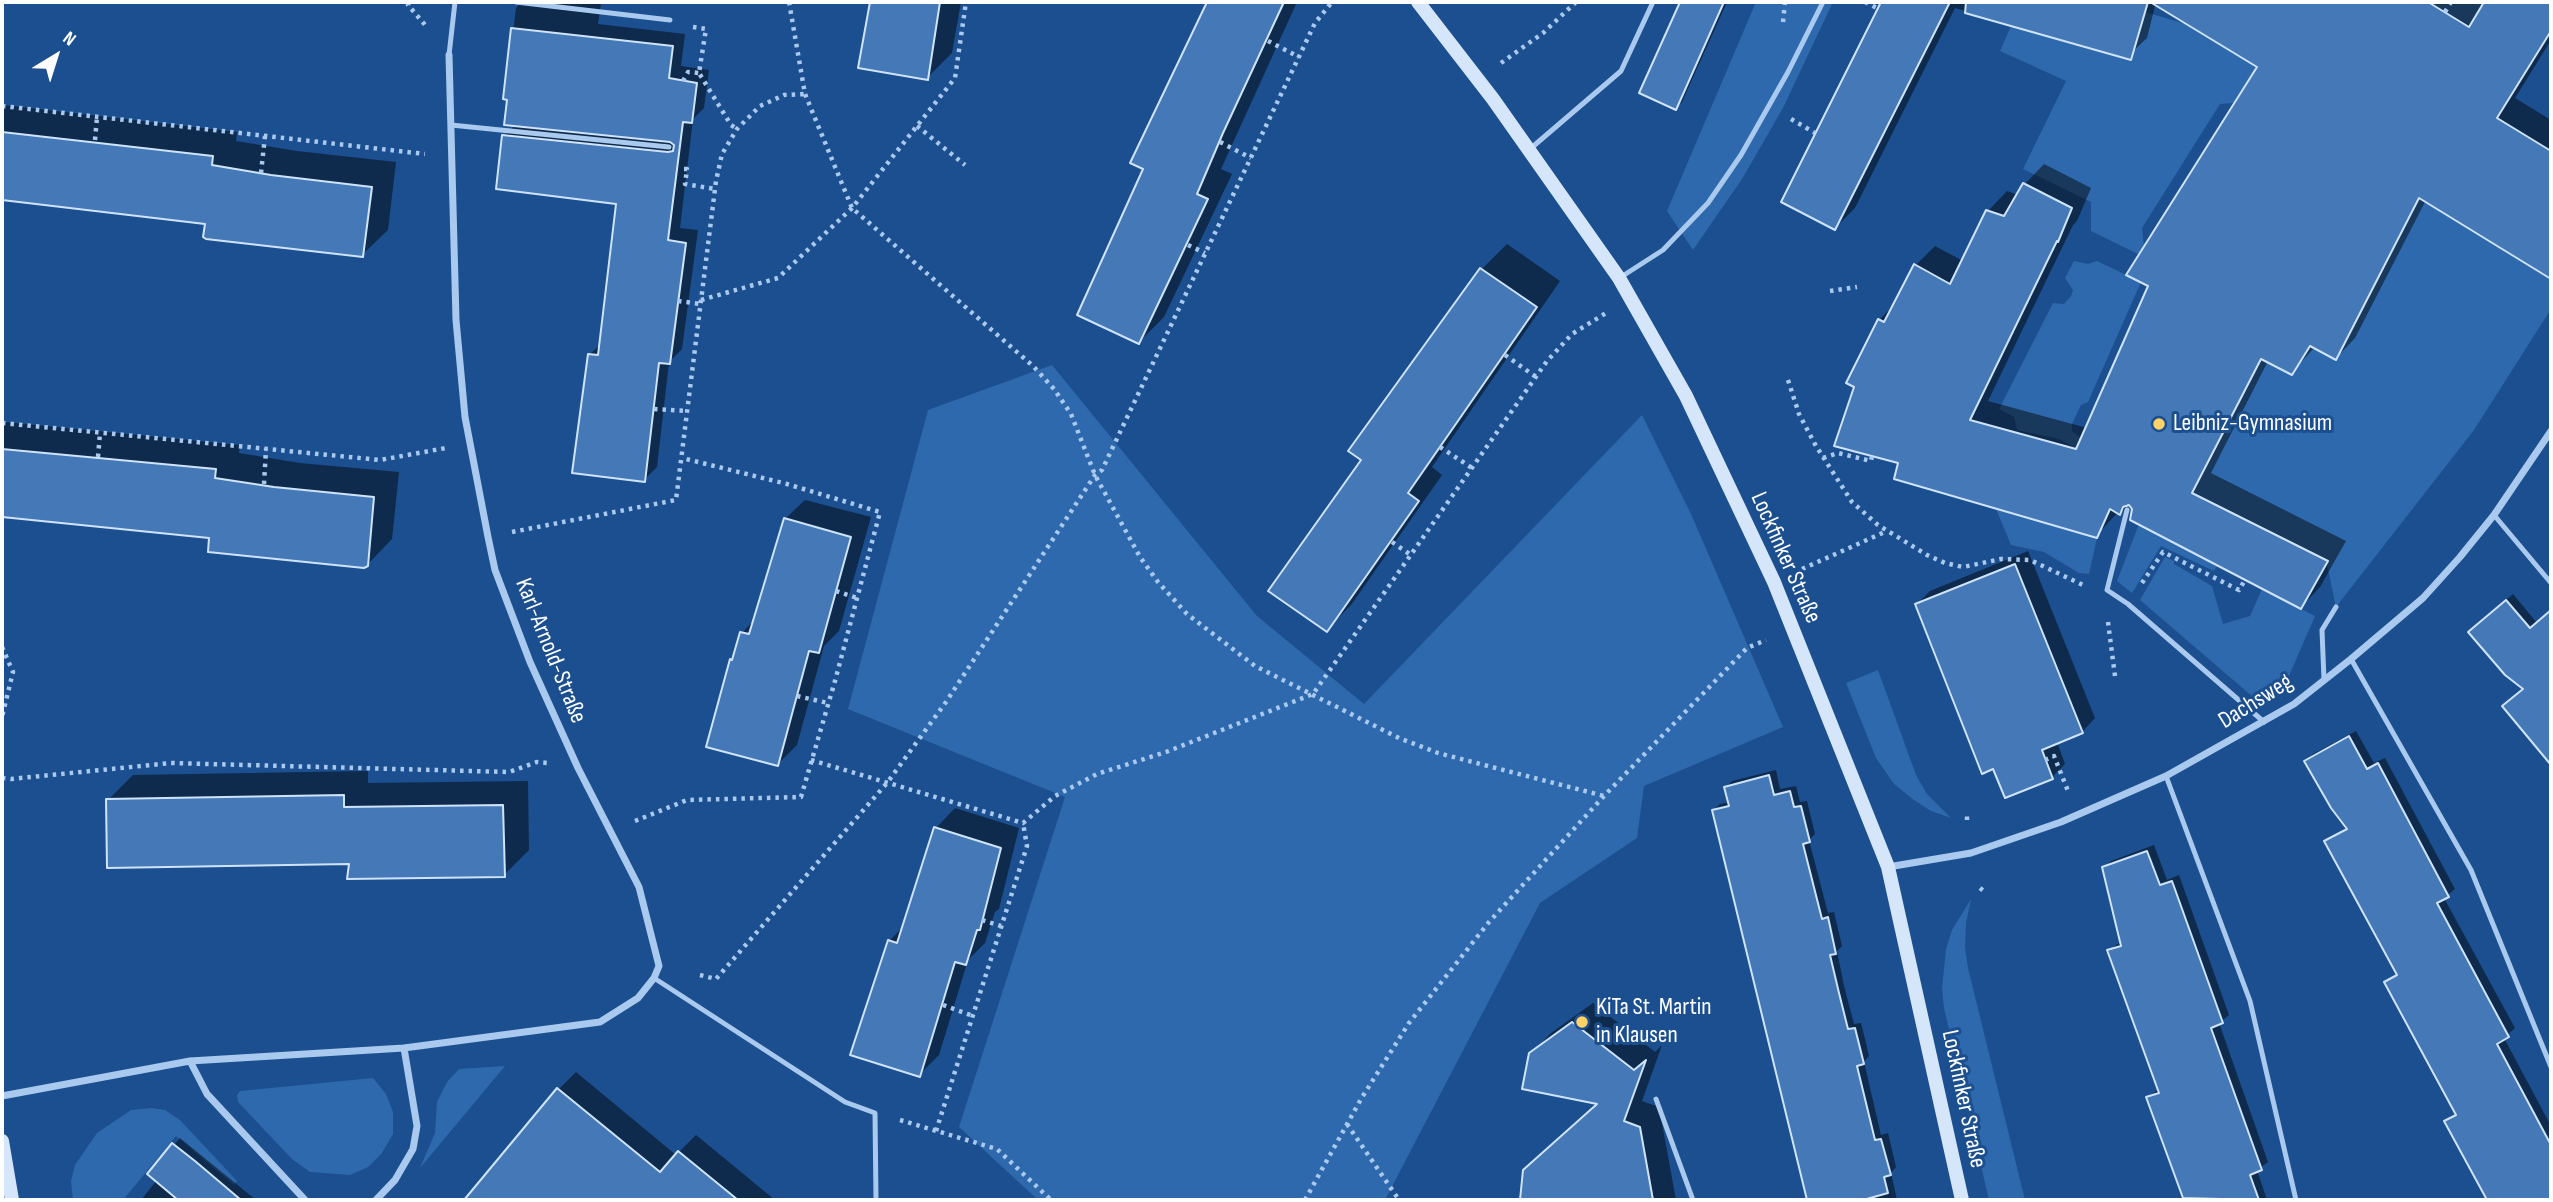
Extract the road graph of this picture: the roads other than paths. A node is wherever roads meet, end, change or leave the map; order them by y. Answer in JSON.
{"nodes":[{"id":1,"x":455,"y":2,"type":"edge"},
{"id":2,"x":516,"y":2,"type":"edge"},
{"id":3,"x":1418,"y":2,"type":"edge"},
{"id":4,"x":1653,"y":2,"type":"edge"},
{"id":5,"x":1823,"y":2,"type":"edge"},
{"id":6,"x":670,"y":20,"type":"dead end"},
{"id":7,"x":449,"y":54,"type":"joint"},
{"id":8,"x":451,"y":125,"type":"junction"},
{"id":9,"x":669,"y":147,"type":"dead end"},
{"id":10,"x":1530,"y":149,"type":"junction"},
{"id":11,"x":1619,"y":278,"type":"junction"},
{"id":12,"x":2551,"y":431,"type":"edge"},
{"id":13,"x":2127,"y":510,"type":"dead end"},
{"id":14,"x":2494,"y":514,"type":"junction"},
{"id":15,"x":2551,"y":583,"type":"edge"},
{"id":16,"x":2336,"y":607,"type":"dead end"},
{"id":17,"x":2351,"y":659,"type":"junction"},
{"id":18,"x":2324,"y":681,"type":"junction"},
{"id":19,"x":2264,"y":722,"type":"junction"},
{"id":20,"x":2166,"y":776,"type":"junction"},
{"id":21,"x":1888,"y":867,"type":"junction"},
{"id":22,"x":654,"y":978,"type":"junction"},
{"id":23,"x":404,"y":1048,"type":"junction"},
{"id":24,"x":190,"y":1062,"type":"junction"},
{"id":25,"x":2551,"y":1067,"type":"edge"},
{"id":26,"x":2,"y":1096,"type":"edge"},
{"id":27,"x":1656,"y":1099,"type":"dead end"},
{"id":28,"x":2,"y":1141,"type":"edge"},
{"id":29,"x":12,"y":1200,"type":"edge"},
{"id":30,"x":305,"y":1200,"type":"edge"},
{"id":31,"x":376,"y":1200,"type":"edge"},
{"id":32,"x":876,"y":1200,"type":"edge"},
{"id":33,"x":1693,"y":1200,"type":"edge"},
{"id":34,"x":1962,"y":1200,"type":"edge"},
{"id":35,"x":2296,"y":1200,"type":"edge"}],
"edges":[{"from":1,"to":7,"type":"lane"},
{"from":2,"to":6,"type":"lane"},
{"from":3,"to":10,"type":"street","name":"Lockfinker Straße"},
{"from":4,"to":10,"type":"lane"},
{"from":5,"to":11,"type":"lane"},
{"from":7,"to":8,"type":"street","name":"Karl-Arnold-Straße"},
{"from":8,"to":9,"type":"lane"},
{"from":8,"to":22,"type":"street","name":"Karl-Arnold-Straße"},
{"from":10,"to":11,"type":"street","name":"Lockfinker Straße"},
{"from":11,"to":21,"type":"street","name":"Lockfinker Straße"},
{"from":12,"to":14,"type":"street","name":"Dachsweg"},
{"from":13,"to":19,"type":"lane"},
{"from":14,"to":15,"type":"lane"},
{"from":14,"to":17,"type":"street","name":"Dachsweg"},
{"from":16,"to":18,"type":"lane"},
{"from":17,"to":18,"type":"street","name":"Dachsweg"},
{"from":17,"to":25,"type":"lane"},
{"from":18,"to":19,"type":"street","name":"Dachsweg"},
{"from":19,"to":20,"type":"street","name":"Dachsweg"},
{"from":20,"to":21,"type":"street","name":"Dachsweg"},
{"from":20,"to":35,"type":"lane"},
{"from":21,"to":34,"type":"street","name":"Lockfinker Straße"},
{"from":22,"to":23,"type":"street"},
{"from":22,"to":32,"type":"lane"},
{"from":23,"to":24,"type":"street"},
{"from":23,"to":31,"type":"street"},
{"from":24,"to":26,"type":"street"},
{"from":24,"to":30,"type":"street"},
{"from":27,"to":33,"type":"lane"},
{"from":28,"to":29,"type":"street"}]}
